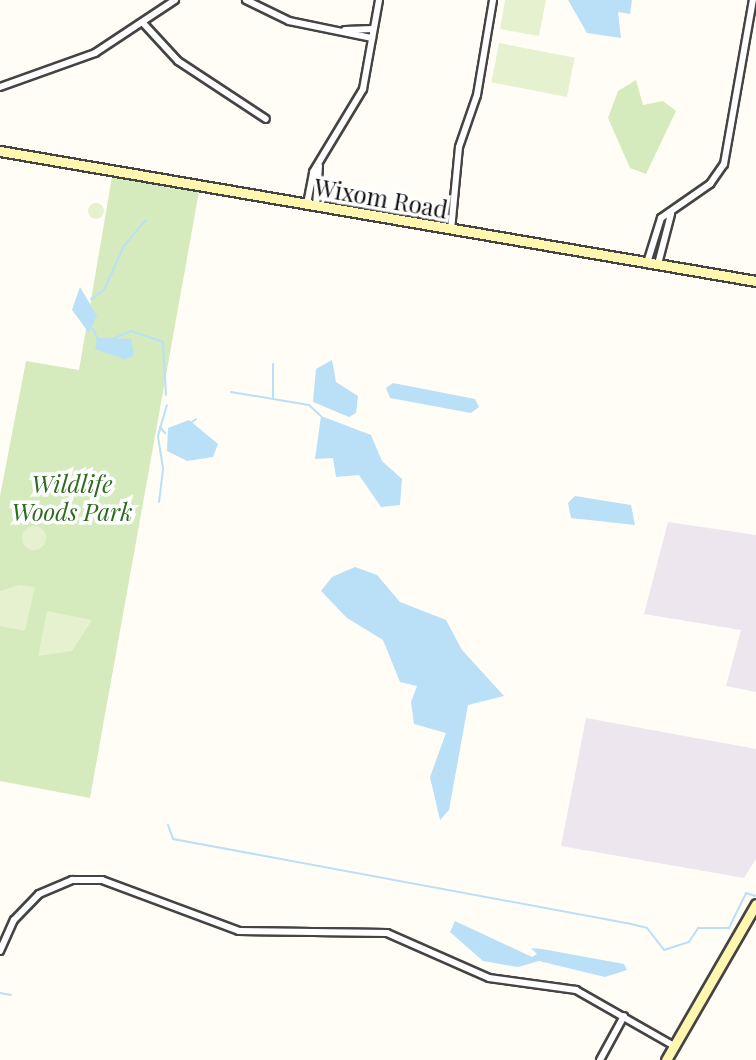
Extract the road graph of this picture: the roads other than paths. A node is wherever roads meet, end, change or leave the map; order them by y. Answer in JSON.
{"nodes":[{"id":1,"x":175,"y":0,"type":"edge"},
{"id":2,"x":246,"y":0,"type":"edge"},
{"id":3,"x":262,"y":0,"type":"edge"},
{"id":4,"x":379,"y":0,"type":"edge"},
{"id":5,"x":493,"y":0,"type":"edge"},
{"id":6,"x":754,"y":0,"type":"edge"},
{"id":7,"x":258,"y":8,"type":"junction"},
{"id":8,"x":144,"y":24,"type":"junction"},
{"id":9,"x":373,"y":29,"type":"junction"},
{"id":10,"x":345,"y":30,"type":"junction"},
{"id":11,"x":372,"y":38,"type":"junction"},
{"id":12,"x":0,"y":87,"type":"edge"},
{"id":13,"x":266,"y":119,"type":"dead end"},
{"id":14,"x":0,"y":151,"type":"edge"},
{"id":15,"x":312,"y":205,"type":"junction"},
{"id":16,"x":671,"y":214,"type":"junction"},
{"id":17,"x":451,"y":231,"type":"junction"},
{"id":18,"x":652,"y":234,"type":"junction"},
{"id":19,"x":662,"y":236,"type":"junction"},
{"id":20,"x":647,"y":263,"type":"junction"},
{"id":21,"x":658,"y":264,"type":"junction"},
{"id":22,"x":756,"y":281,"type":"edge"},
{"id":23,"x":756,"y":904,"type":"edge"},
{"id":24,"x":0,"y":951,"type":"edge"},
{"id":25,"x":624,"y":1016,"type":"junction"},
{"id":26,"x":674,"y":1046,"type":"junction"},
{"id":27,"x":600,"y":1060,"type":"edge"},
{"id":28,"x":666,"y":1060,"type":"edge"}],
"edges":[{"from":1,"to":8,"type":"street"},
{"from":2,"to":7,"type":"street"},
{"from":3,"to":7,"type":"street"},
{"from":4,"to":9,"type":"street"},
{"from":5,"to":17,"type":"street"},
{"from":6,"to":16,"type":"street"},
{"from":7,"to":10,"type":"street"},
{"from":8,"to":12,"type":"street"},
{"from":8,"to":13,"type":"street"},
{"from":9,"to":10,"type":"street"},
{"from":9,"to":11,"type":"street"},
{"from":10,"to":11,"type":"street"},
{"from":11,"to":15,"type":"street"},
{"from":14,"to":15,"type":"street","name":"Wixom Road"},
{"from":15,"to":17,"type":"street","name":"Wixom Road"},
{"from":16,"to":18,"type":"street"},
{"from":16,"to":19,"type":"street"},
{"from":17,"to":20,"type":"street","name":"Wixom Road"},
{"from":18,"to":19,"type":"street"},
{"from":18,"to":20,"type":"street"},
{"from":19,"to":21,"type":"street"},
{"from":20,"to":21,"type":"street","name":"Wixom Road"},
{"from":21,"to":22,"type":"street","name":"Wixom Road"},
{"from":23,"to":26,"type":"street"},
{"from":24,"to":25,"type":"street"},
{"from":25,"to":26,"type":"street"},
{"from":25,"to":27,"type":"street"},
{"from":26,"to":28,"type":"street"}]}
